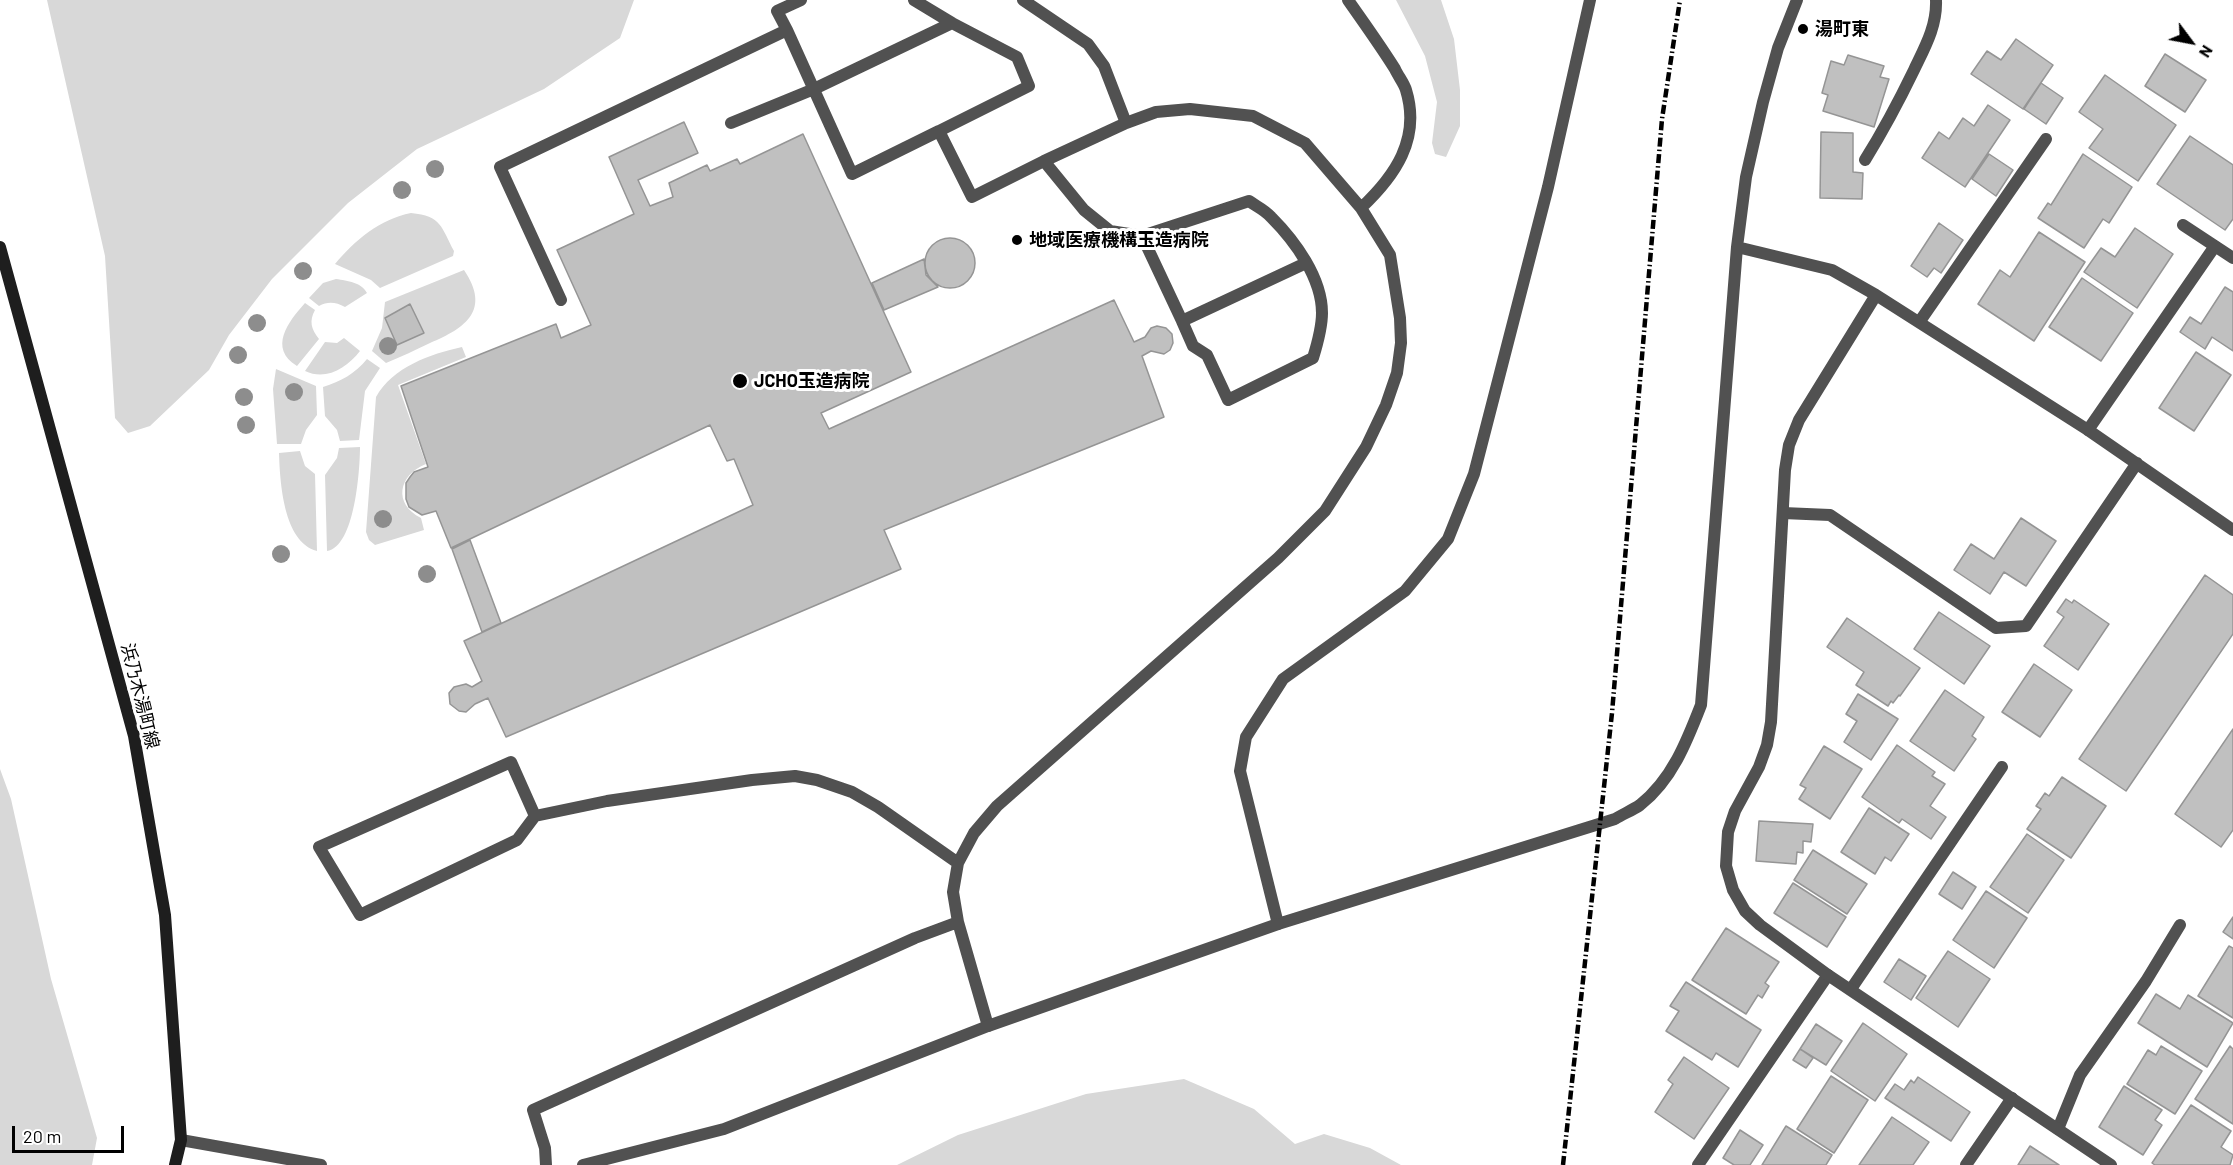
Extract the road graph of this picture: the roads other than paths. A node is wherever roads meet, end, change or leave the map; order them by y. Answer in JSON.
{"nodes":[{"id":1,"x":801,"y":0,"type":"edge"},
{"id":2,"x":914,"y":0,"type":"edge"},
{"id":3,"x":1023,"y":0,"type":"edge"},
{"id":4,"x":1348,"y":0,"type":"edge"},
{"id":5,"x":1590,"y":0,"type":"edge"},
{"id":6,"x":1797,"y":0,"type":"edge"},
{"id":7,"x":1936,"y":0,"type":"edge"},
{"id":8,"x":952,"y":23,"type":"junction"},
{"id":9,"x":787,"y":30,"type":"junction"},
{"id":10,"x":814,"y":89,"type":"junction"},
{"id":11,"x":730,"y":123,"type":"dead end"},
{"id":12,"x":1126,"y":123,"type":"junction"},
{"id":13,"x":939,"y":131,"type":"junction"},
{"id":14,"x":2046,"y":139,"type":"dead end"},
{"id":15,"x":1864,"y":160,"type":"dead end"},
{"id":16,"x":1044,"y":161,"type":"junction"},
{"id":17,"x":1361,"y":208,"type":"junction"},
{"id":18,"x":2183,"y":225,"type":"dead end"},
{"id":19,"x":1142,"y":236,"type":"junction"},
{"id":20,"x":2215,"y":246,"type":"junction"},
{"id":21,"x":0,"y":247,"type":"edge"},
{"id":22,"x":1737,"y":247,"type":"junction"},
{"id":23,"x":2233,"y":258,"type":"edge"},
{"id":24,"x":1306,"y":263,"type":"junction"},
{"id":25,"x":1876,"y":295,"type":"junction"},
{"id":26,"x":561,"y":300,"type":"dead end"},
{"id":27,"x":1182,"y":321,"type":"junction"},
{"id":28,"x":1920,"y":321,"type":"junction"},
{"id":29,"x":2088,"y":430,"type":"junction"},
{"id":30,"x":2137,"y":463,"type":"junction"},
{"id":31,"x":1783,"y":513,"type":"junction"},
{"id":32,"x":2233,"y":530,"type":"edge"},
{"id":33,"x":2002,"y":767,"type":"dead end"},
{"id":34,"x":535,"y":816,"type":"junction"},
{"id":35,"x":958,"y":863,"type":"junction"},
{"id":36,"x":958,"y":922,"type":"junction"},
{"id":37,"x":1278,"y":924,"type":"junction"},
{"id":38,"x":2180,"y":925,"type":"dead end"},
{"id":39,"x":1828,"y":975,"type":"junction"},
{"id":40,"x":1851,"y":989,"type":"junction"},
{"id":41,"x":988,"y":1026,"type":"junction"},
{"id":42,"x":2012,"y":1098,"type":"junction"},
{"id":43,"x":2058,"y":1129,"type":"junction"},
{"id":44,"x":181,"y":1140,"type":"junction"},
{"id":45,"x":175,"y":1165,"type":"edge"},
{"id":46,"x":321,"y":1165,"type":"edge"},
{"id":47,"x":546,"y":1165,"type":"edge"},
{"id":48,"x":583,"y":1165,"type":"edge"},
{"id":49,"x":1698,"y":1165,"type":"edge"},
{"id":50,"x":1966,"y":1165,"type":"edge"},
{"id":51,"x":2111,"y":1165,"type":"edge"}],
"edges":[{"from":1,"to":9,"type":"street"},
{"from":2,"to":8,"type":"street"},
{"from":3,"to":12,"type":"street"},
{"from":4,"to":17,"type":"street"},
{"from":5,"to":37,"type":"street"},
{"from":6,"to":22,"type":"street"},
{"from":7,"to":15,"type":"street"},
{"from":8,"to":10,"type":"street"},
{"from":8,"to":13,"type":"street"},
{"from":9,"to":10,"type":"street"},
{"from":9,"to":26,"type":"street"},
{"from":10,"to":11,"type":"street"},
{"from":10,"to":13,"type":"street"},
{"from":12,"to":16,"type":"street"},
{"from":12,"to":17,"type":"street"},
{"from":13,"to":16,"type":"street"},
{"from":14,"to":28,"type":"street"},
{"from":16,"to":19,"type":"street"},
{"from":17,"to":35,"type":"street"},
{"from":18,"to":20,"type":"street"},
{"from":19,"to":24,"type":"street"},
{"from":19,"to":27,"type":"street"},
{"from":20,"to":23,"type":"street"},
{"from":20,"to":29,"type":"street"},
{"from":21,"to":44,"type":"main road","name":"浜乃木湯町線"},
{"from":22,"to":25,"type":"street"},
{"from":22,"to":37,"type":"street"},
{"from":24,"to":27,"type":"street"},
{"from":24,"to":27,"type":"street"},
{"from":25,"to":28,"type":"street"},
{"from":25,"to":31,"type":"street"},
{"from":28,"to":29,"type":"street"},
{"from":29,"to":30,"type":"street"},
{"from":30,"to":31,"type":"street"},
{"from":30,"to":32,"type":"street"},
{"from":31,"to":39,"type":"street"},
{"from":33,"to":40,"type":"street"},
{"from":34,"to":34,"type":"street"},
{"from":34,"to":35,"type":"street"},
{"from":35,"to":36,"type":"street"},
{"from":36,"to":41,"type":"street"},
{"from":36,"to":47,"type":"street"},
{"from":37,"to":41,"type":"street"},
{"from":38,"to":43,"type":"street"},
{"from":39,"to":40,"type":"street"},
{"from":39,"to":49,"type":"street"},
{"from":40,"to":42,"type":"street"},
{"from":41,"to":48,"type":"street"},
{"from":42,"to":43,"type":"street"},
{"from":42,"to":50,"type":"street"},
{"from":43,"to":51,"type":"street"},
{"from":44,"to":45,"type":"main road","name":"浜乃木湯町線"},
{"from":44,"to":46,"type":"street"}]}
